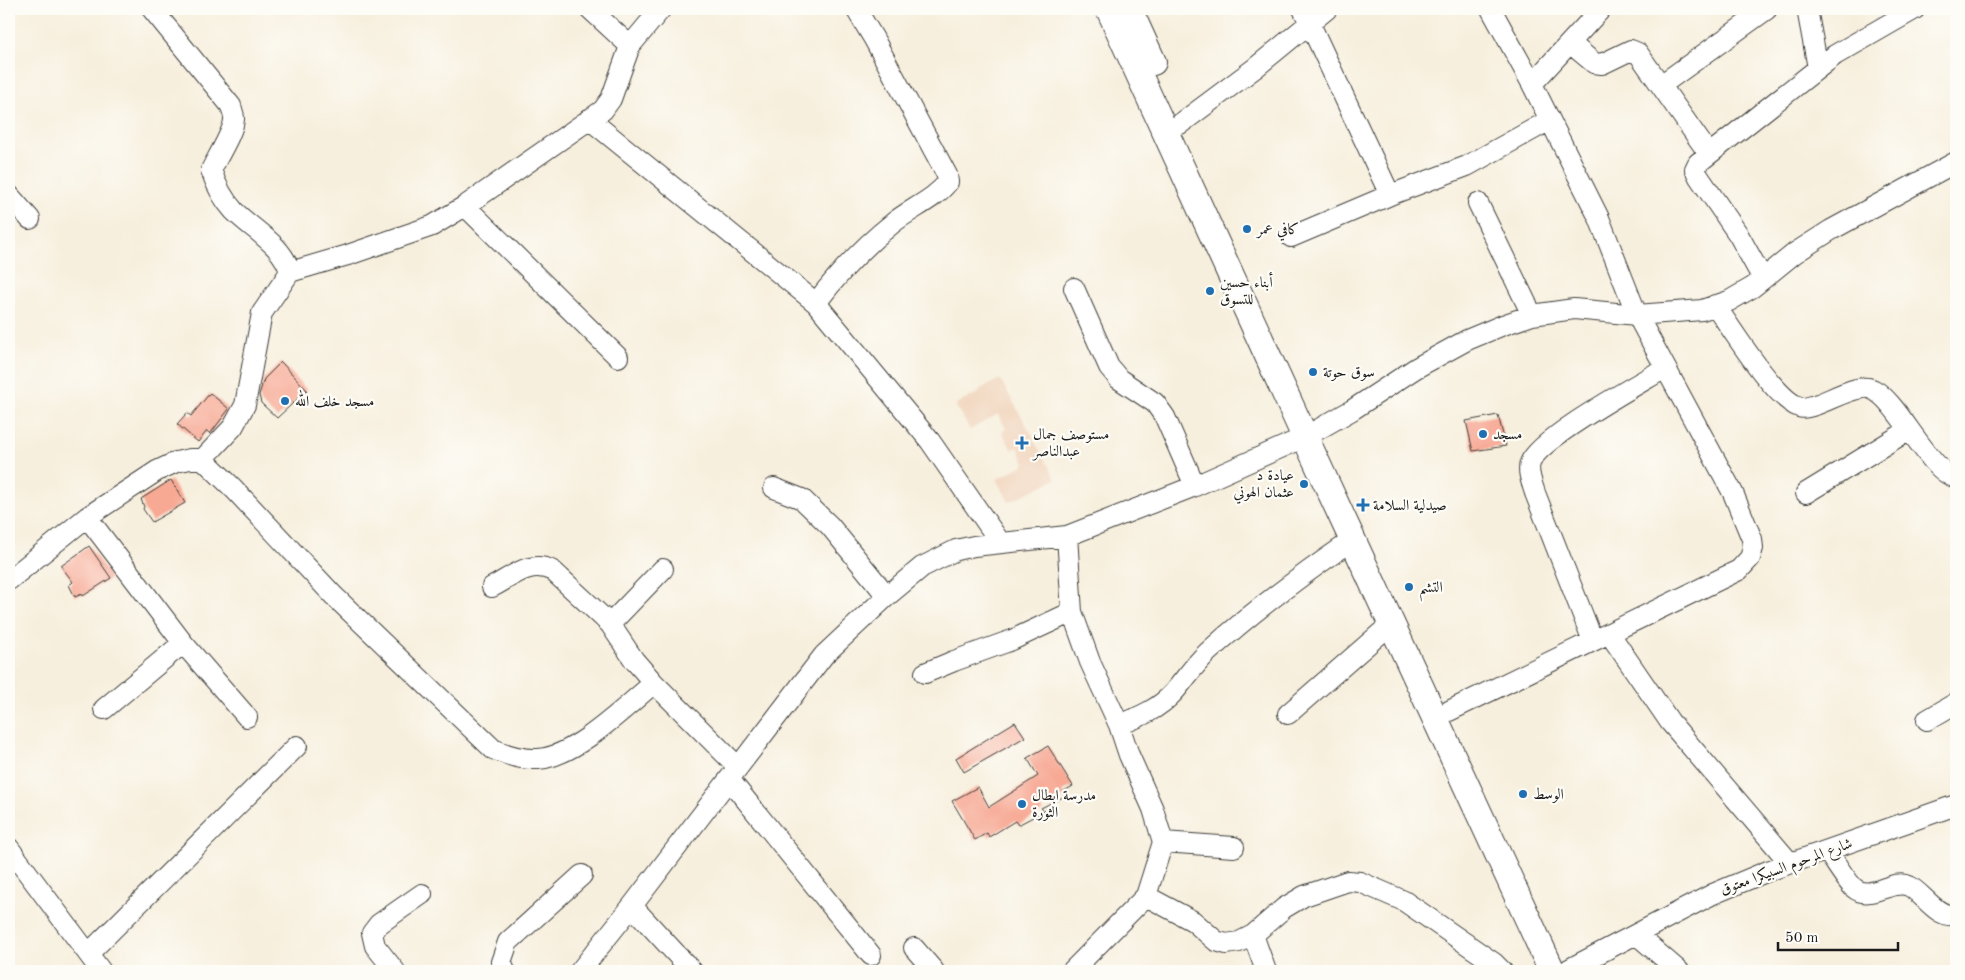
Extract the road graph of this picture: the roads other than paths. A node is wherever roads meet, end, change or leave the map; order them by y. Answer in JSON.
{"nodes":[{"id":1,"x":152,"y":9,"type":"edge"},
{"id":2,"x":590,"y":9,"type":"edge"},
{"id":3,"x":661,"y":9,"type":"edge"},
{"id":4,"x":856,"y":9,"type":"edge"},
{"id":5,"x":1109,"y":9,"type":"edge"},
{"id":6,"x":1129,"y":9,"type":"edge"},
{"id":7,"x":1327,"y":9,"type":"edge"},
{"id":8,"x":1491,"y":9,"type":"edge"},
{"id":9,"x":1601,"y":9,"type":"edge"},
{"id":10,"x":1768,"y":9,"type":"edge"},
{"id":11,"x":1808,"y":9,"type":"edge"},
{"id":12,"x":1915,"y":9,"type":"edge"},
{"id":13,"x":1306,"y":16,"type":"edge"},
{"id":14,"x":1570,"y":43,"type":"junction"},
{"id":15,"x":630,"y":46,"type":"junction"},
{"id":16,"x":1818,"y":68,"type":"junction"},
{"id":17,"x":1532,"y":84,"type":"junction"},
{"id":18,"x":1661,"y":85,"type":"junction"},
{"id":19,"x":589,"y":119,"type":"junction"},
{"id":20,"x":1550,"y":120,"type":"junction"},
{"id":21,"x":1180,"y":124,"type":"junction"},
{"id":22,"x":1709,"y":154,"type":"junction"},
{"id":23,"x":1956,"y":162,"type":"edge"},
{"id":24,"x":9,"y":194,"type":"edge"},
{"id":25,"x":1390,"y":195,"type":"junction"},
{"id":26,"x":1478,"y":203,"type":"dead end"},
{"id":27,"x":465,"y":206,"type":"junction"},
{"id":28,"x":30,"y":218,"type":"dead end"},
{"id":29,"x":1291,"y":237,"type":"dead end"},
{"id":30,"x":290,"y":272,"type":"junction"},
{"id":31,"x":1763,"y":279,"type":"junction"},
{"id":32,"x":1074,"y":288,"type":"dead end"},
{"id":33,"x":816,"y":303,"type":"junction"},
{"id":34,"x":1715,"y":306,"type":"junction"},
{"id":35,"x":1532,"y":315,"type":"junction"},
{"id":36,"x":1637,"y":315,"type":"junction"},
{"id":37,"x":618,"y":358,"type":"dead end"},
{"id":38,"x":1666,"y":368,"type":"junction"},
{"id":39,"x":1909,"y":430,"type":"junction"},
{"id":40,"x":1312,"y":434,"type":"junction"},
{"id":41,"x":203,"y":460,"type":"junction"},
{"id":42,"x":1956,"y":477,"type":"edge"},
{"id":43,"x":1195,"y":486,"type":"junction"},
{"id":44,"x":774,"y":488,"type":"dead end"},
{"id":45,"x":1806,"y":492,"type":"dead end"},
{"id":46,"x":87,"y":518,"type":"junction"},
{"id":47,"x":1066,"y":536,"type":"junction"},
{"id":48,"x":1353,"y":540,"type":"junction"},
{"id":49,"x":1000,"y":542,"type":"junction"},
{"id":50,"x":663,"y":569,"type":"dead end"},
{"id":51,"x":9,"y":580,"type":"edge"},
{"id":52,"x":492,"y":587,"type":"dead end"},
{"id":53,"x":887,"y":596,"type":"junction"},
{"id":54,"x":1072,"y":612,"type":"junction"},
{"id":55,"x":610,"y":624,"type":"junction"},
{"id":56,"x":1391,"y":624,"type":"junction"},
{"id":57,"x":1601,"y":637,"type":"junction"},
{"id":58,"x":183,"y":643,"type":"junction"},
{"id":59,"x":925,"y":673,"type":"dead end"},
{"id":60,"x":654,"y":683,"type":"junction"},
{"id":61,"x":1956,"y":703,"type":"edge"},
{"id":62,"x":104,"y":709,"type":"dead end"},
{"id":63,"x":1449,"y":710,"type":"junction"},
{"id":64,"x":1288,"y":714,"type":"dead end"},
{"id":65,"x":247,"y":717,"type":"dead end"},
{"id":66,"x":1927,"y":720,"type":"dead end"},
{"id":67,"x":1119,"y":724,"type":"junction"},
{"id":68,"x":297,"y":746,"type":"dead end"},
{"id":69,"x":733,"y":773,"type":"junction"},
{"id":70,"x":1956,"y":804,"type":"edge"},
{"id":71,"x":1163,"y":842,"type":"junction"},
{"id":72,"x":1234,"y":847,"type":"dead end"},
{"id":73,"x":9,"y":848,"type":"edge"},
{"id":74,"x":1827,"y":851,"type":"junction"},
{"id":75,"x":1790,"y":863,"type":"junction"},
{"id":76,"x":582,"y":875,"type":"dead end"},
{"id":77,"x":422,"y":894,"type":"dead end"},
{"id":78,"x":1146,"y":896,"type":"junction"},
{"id":79,"x":632,"y":906,"type":"junction"},
{"id":80,"x":1956,"y":914,"type":"edge"},
{"id":81,"x":1253,"y":935,"type":"junction"},
{"id":82,"x":1637,"y":935,"type":"junction"},
{"id":83,"x":914,"y":948,"type":"dead end"},
{"id":84,"x":89,"y":953,"type":"junction"},
{"id":85,"x":871,"y":955,"type":"dead end"},
{"id":86,"x":102,"y":971,"type":"edge"},
{"id":87,"x":395,"y":971,"type":"edge"},
{"id":88,"x":505,"y":971,"type":"edge"},
{"id":89,"x":580,"y":971,"type":"edge"},
{"id":90,"x":692,"y":971,"type":"edge"},
{"id":91,"x":934,"y":971,"type":"edge"},
{"id":92,"x":1072,"y":971,"type":"edge"},
{"id":93,"x":1266,"y":971,"type":"edge"},
{"id":94,"x":1502,"y":971,"type":"edge"},
{"id":95,"x":1564,"y":971,"type":"edge"},
{"id":96,"x":1679,"y":971,"type":"edge"}],
"edges":[{"from":1,"to":30,"type":"street"},
{"from":2,"to":15,"type":"street"},
{"from":3,"to":15,"type":"street"},
{"from":4,"to":33,"type":"street"},
{"from":5,"to":40,"type":"main road"},
{"from":6,"to":21,"type":"main road"},
{"from":7,"to":13,"type":"street"},
{"from":8,"to":17,"type":"street"},
{"from":9,"to":14,"type":"street"},
{"from":10,"to":18,"type":"street"},
{"from":11,"to":16,"type":"street"},
{"from":12,"to":16,"type":"street"},
{"from":13,"to":21,"type":"street"},
{"from":13,"to":25,"type":"street"},
{"from":14,"to":17,"type":"street"},
{"from":14,"to":18,"type":"street"},
{"from":15,"to":19,"type":"street"},
{"from":16,"to":22,"type":"street"},
{"from":17,"to":20,"type":"street"},
{"from":18,"to":22,"type":"street"},
{"from":19,"to":27,"type":"street"},
{"from":19,"to":33,"type":"street"},
{"from":20,"to":25,"type":"street"},
{"from":20,"to":36,"type":"street"},
{"from":21,"to":40,"type":"main road"},
{"from":22,"to":31,"type":"street"},
{"from":23,"to":31,"type":"street"},
{"from":24,"to":28,"type":"street"},
{"from":25,"to":29,"type":"street"},
{"from":26,"to":35,"type":"street"},
{"from":27,"to":30,"type":"street"},
{"from":27,"to":37,"type":"street"},
{"from":30,"to":41,"type":"street"},
{"from":31,"to":34,"type":"street"},
{"from":32,"to":43,"type":"street"},
{"from":33,"to":49,"type":"street"},
{"from":34,"to":36,"type":"street"},
{"from":34,"to":39,"type":"street"},
{"from":35,"to":36,"type":"street"},
{"from":35,"to":40,"type":"street"},
{"from":36,"to":38,"type":"street"},
{"from":38,"to":57,"type":"street"},
{"from":38,"to":57,"type":"street"},
{"from":39,"to":42,"type":"street"},
{"from":39,"to":45,"type":"street"},
{"from":40,"to":43,"type":"street"},
{"from":40,"to":48,"type":"main road"},
{"from":40,"to":63,"type":"main road"},
{"from":41,"to":46,"type":"street"},
{"from":41,"to":60,"type":"street"},
{"from":43,"to":47,"type":"street"},
{"from":44,"to":53,"type":"street"},
{"from":46,"to":51,"type":"street"},
{"from":46,"to":58,"type":"street"},
{"from":47,"to":49,"type":"street"},
{"from":47,"to":54,"type":"street"},
{"from":48,"to":56,"type":"main road"},
{"from":48,"to":67,"type":"street"},
{"from":49,"to":53,"type":"street"},
{"from":50,"to":55,"type":"street"},
{"from":52,"to":55,"type":"street"},
{"from":53,"to":69,"type":"street"},
{"from":54,"to":59,"type":"street"},
{"from":54,"to":67,"type":"street"},
{"from":55,"to":60,"type":"street"},
{"from":56,"to":64,"type":"street"},
{"from":56,"to":95,"type":"main road"},
{"from":57,"to":63,"type":"street"},
{"from":57,"to":75,"type":"street"},
{"from":58,"to":62,"type":"street"},
{"from":58,"to":65,"type":"street"},
{"from":60,"to":69,"type":"street"},
{"from":61,"to":66,"type":"street"},
{"from":63,"to":95,"type":"main road"},
{"from":67,"to":71,"type":"street"},
{"from":68,"to":84,"type":"street"},
{"from":69,"to":79,"type":"street"},
{"from":69,"to":85,"type":"street"},
{"from":70,"to":74,"type":"street","name":"شارع المرحوم السبيكرا معتوق"},
{"from":71,"to":72,"type":"street"},
{"from":71,"to":78,"type":"street"},
{"from":73,"to":84,"type":"street"},
{"from":74,"to":75,"type":"street","name":"شارع المرحوم السبيكرا معتوق"},
{"from":74,"to":80,"type":"street"},
{"from":75,"to":82,"type":"street","name":"شارع المرحوم السبيكرا معتوق"},
{"from":76,"to":88,"type":"street"},
{"from":77,"to":87,"type":"street"},
{"from":78,"to":81,"type":"street"},
{"from":78,"to":92,"type":"street"},
{"from":79,"to":89,"type":"street"},
{"from":79,"to":90,"type":"street"},
{"from":81,"to":93,"type":"street"},
{"from":81,"to":94,"type":"street"},
{"from":82,"to":95,"type":"street","name":"شارع المرحوم السبيكرا معتوق"},
{"from":82,"to":96,"type":"street"},
{"from":83,"to":91,"type":"street"},
{"from":84,"to":86,"type":"street"}]}
